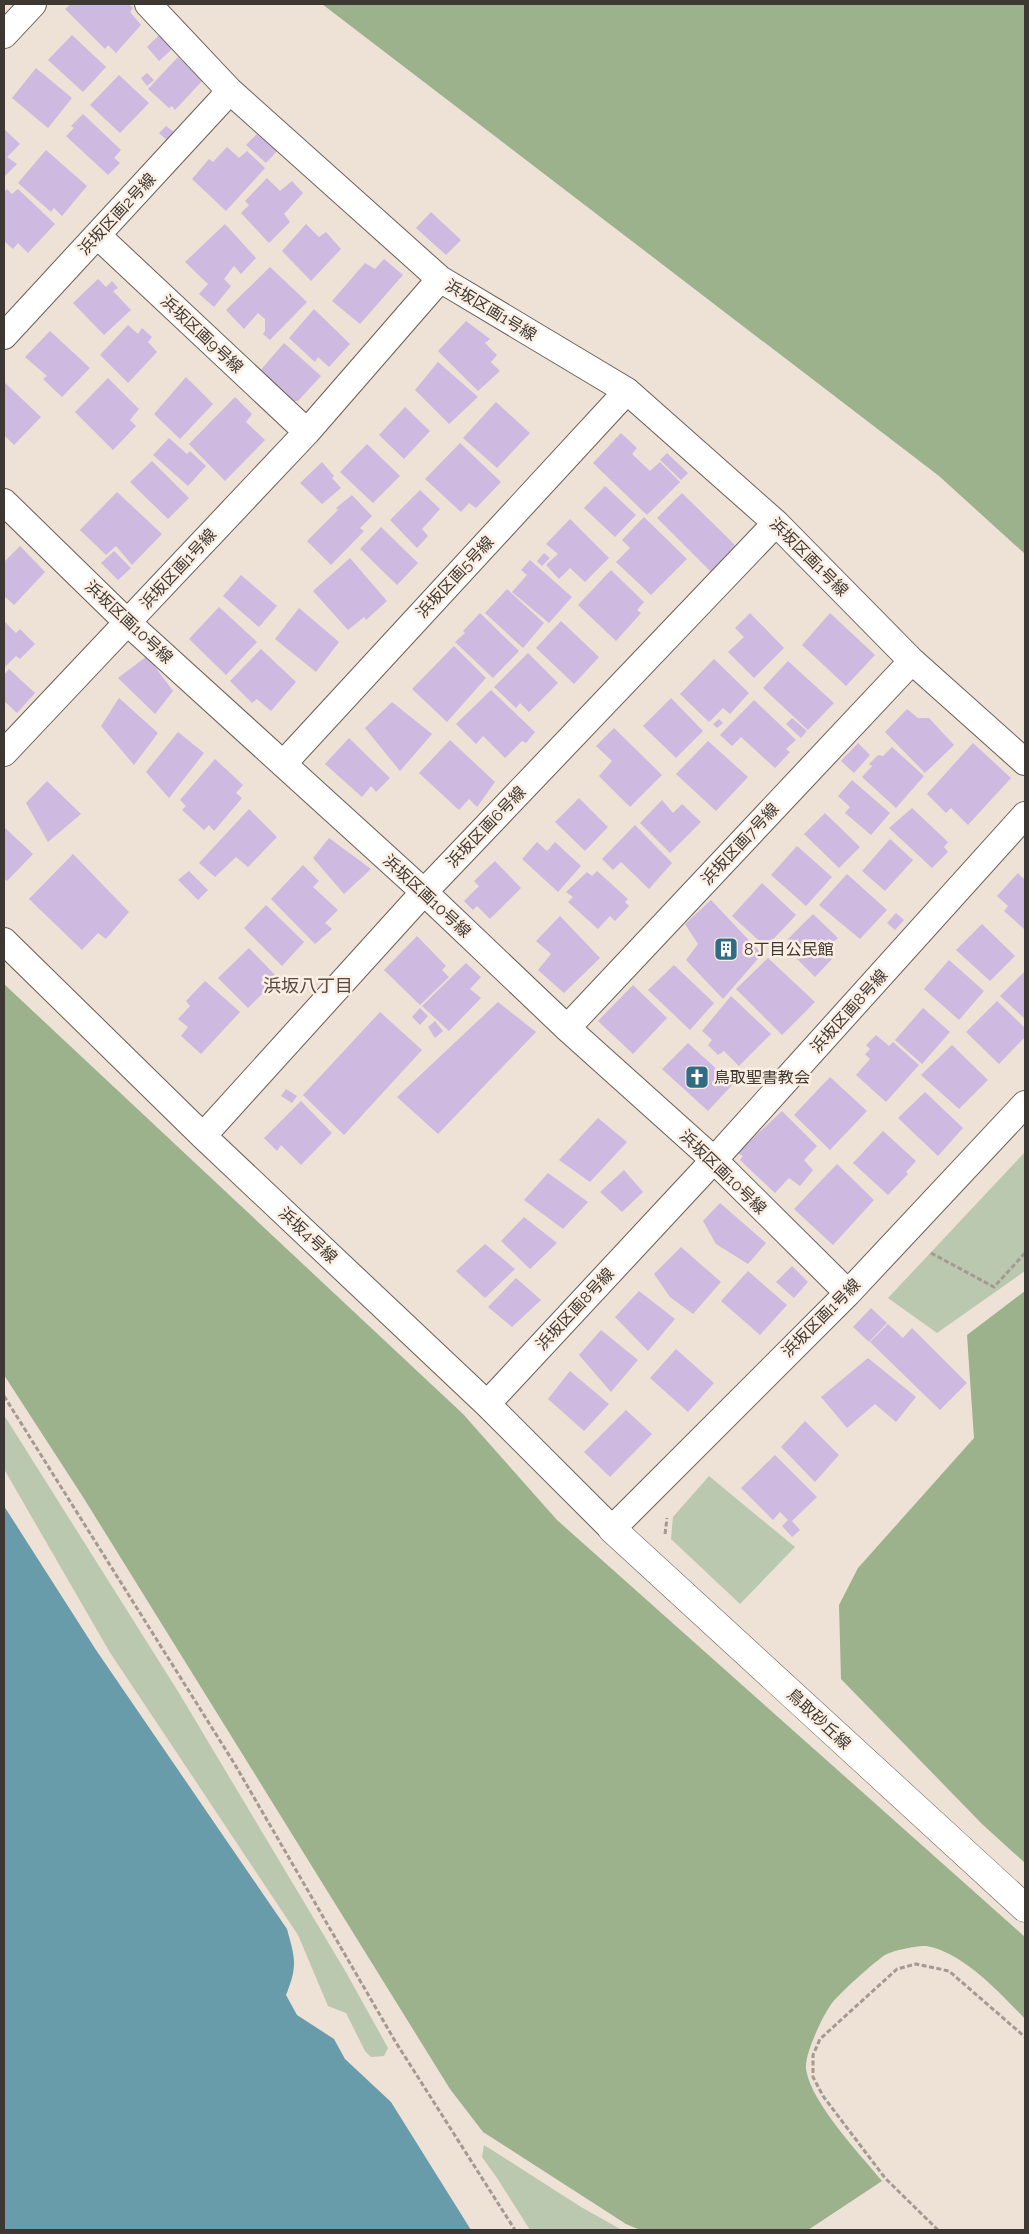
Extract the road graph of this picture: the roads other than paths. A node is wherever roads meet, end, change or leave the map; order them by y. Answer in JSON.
{"nodes":[{"id":1,"x":33,"y":4,"type":"edge"},
{"id":2,"x":148,"y":4,"type":"edge"},
{"id":3,"x":4,"y":35,"type":"edge"},
{"id":4,"x":230,"y":91,"type":"junction"},
{"id":5,"x":98,"y":236,"type":"junction"},
{"id":6,"x":440,"y":279,"type":"junction"},
{"id":7,"x":4,"y":336,"type":"edge"},
{"id":8,"x":627,"y":391,"type":"junction"},
{"id":9,"x":307,"y":432,"type":"junction"},
{"id":10,"x":4,"y":502,"type":"edge"},
{"id":11,"x":776,"y":523,"type":"junction"},
{"id":12,"x":127,"y":622,"type":"junction"},
{"id":13,"x":912,"y":661,"type":"junction"},
{"id":14,"x":4,"y":753,"type":"edge"},
{"id":15,"x":1025,"y":762,"type":"edge"},
{"id":16,"x":283,"y":764,"type":"junction"},
{"id":17,"x":1025,"y":815,"type":"edge"},
{"id":18,"x":424,"y":892,"type":"junction"},
{"id":19,"x":4,"y":941,"type":"edge"},
{"id":20,"x":567,"y":1028,"type":"junction"},
{"id":21,"x":1025,"y":1104,"type":"edge"},
{"id":22,"x":203,"y":1136,"type":"junction"},
{"id":23,"x":714,"y":1160,"type":"junction"},
{"id":24,"x":848,"y":1292,"type":"junction"},
{"id":25,"x":487,"y":1404,"type":"junction"},
{"id":26,"x":612,"y":1528,"type":"junction"},
{"id":27,"x":1025,"y":1908,"type":"edge"}],
"edges":[{"from":1,"to":3,"type":"street"},
{"from":2,"to":4,"type":"street"},
{"from":4,"to":5,"type":"street","name":"浜坂区画2号線"},
{"from":4,"to":6,"type":"street"},
{"from":5,"to":7,"type":"street","name":"浜坂区画2号線"},
{"from":5,"to":9,"type":"street","name":"浜坂区画9号線"},
{"from":6,"to":8,"type":"street","name":"浜坂区画1号線"},
{"from":6,"to":9,"type":"street","name":"浜坂区画1号線"},
{"from":8,"to":11,"type":"street","name":"浜坂区画1号線"},
{"from":8,"to":16,"type":"street","name":"浜坂区画5号線"},
{"from":9,"to":12,"type":"street","name":"浜坂区画1号線"},
{"from":10,"to":12,"type":"street","name":"浜坂区画10号線"},
{"from":11,"to":13,"type":"street","name":"浜坂区画1号線"},
{"from":11,"to":18,"type":"street","name":"浜坂区画6号線"},
{"from":12,"to":14,"type":"street","name":"浜坂区画1号線"},
{"from":12,"to":16,"type":"street","name":"浜坂区画10号線"},
{"from":13,"to":15,"type":"street","name":"浜坂区画1号線"},
{"from":13,"to":20,"type":"street","name":"浜坂区画7号線"},
{"from":16,"to":18,"type":"street","name":"浜坂区画10号線"},
{"from":17,"to":23,"type":"street","name":"浜坂区画8号線"},
{"from":18,"to":20,"type":"street","name":"浜坂区画10号線"},
{"from":18,"to":22,"type":"street","name":"浜坂区画6号線"},
{"from":19,"to":22,"type":"street","name":"浜坂4号線"},
{"from":20,"to":23,"type":"street","name":"浜坂区画10号線"},
{"from":21,"to":24,"type":"street","name":"浜坂区画1号線"},
{"from":22,"to":25,"type":"street","name":"浜坂4号線"},
{"from":23,"to":24,"type":"street","name":"浜坂区画10号線"},
{"from":23,"to":25,"type":"street","name":"浜坂区画8号線"},
{"from":24,"to":26,"type":"street","name":"浜坂区画1号線"},
{"from":25,"to":26,"type":"street","name":"浜坂4号線"},
{"from":26,"to":27,"type":"main road","name":"鳥取砂丘線"}]}
